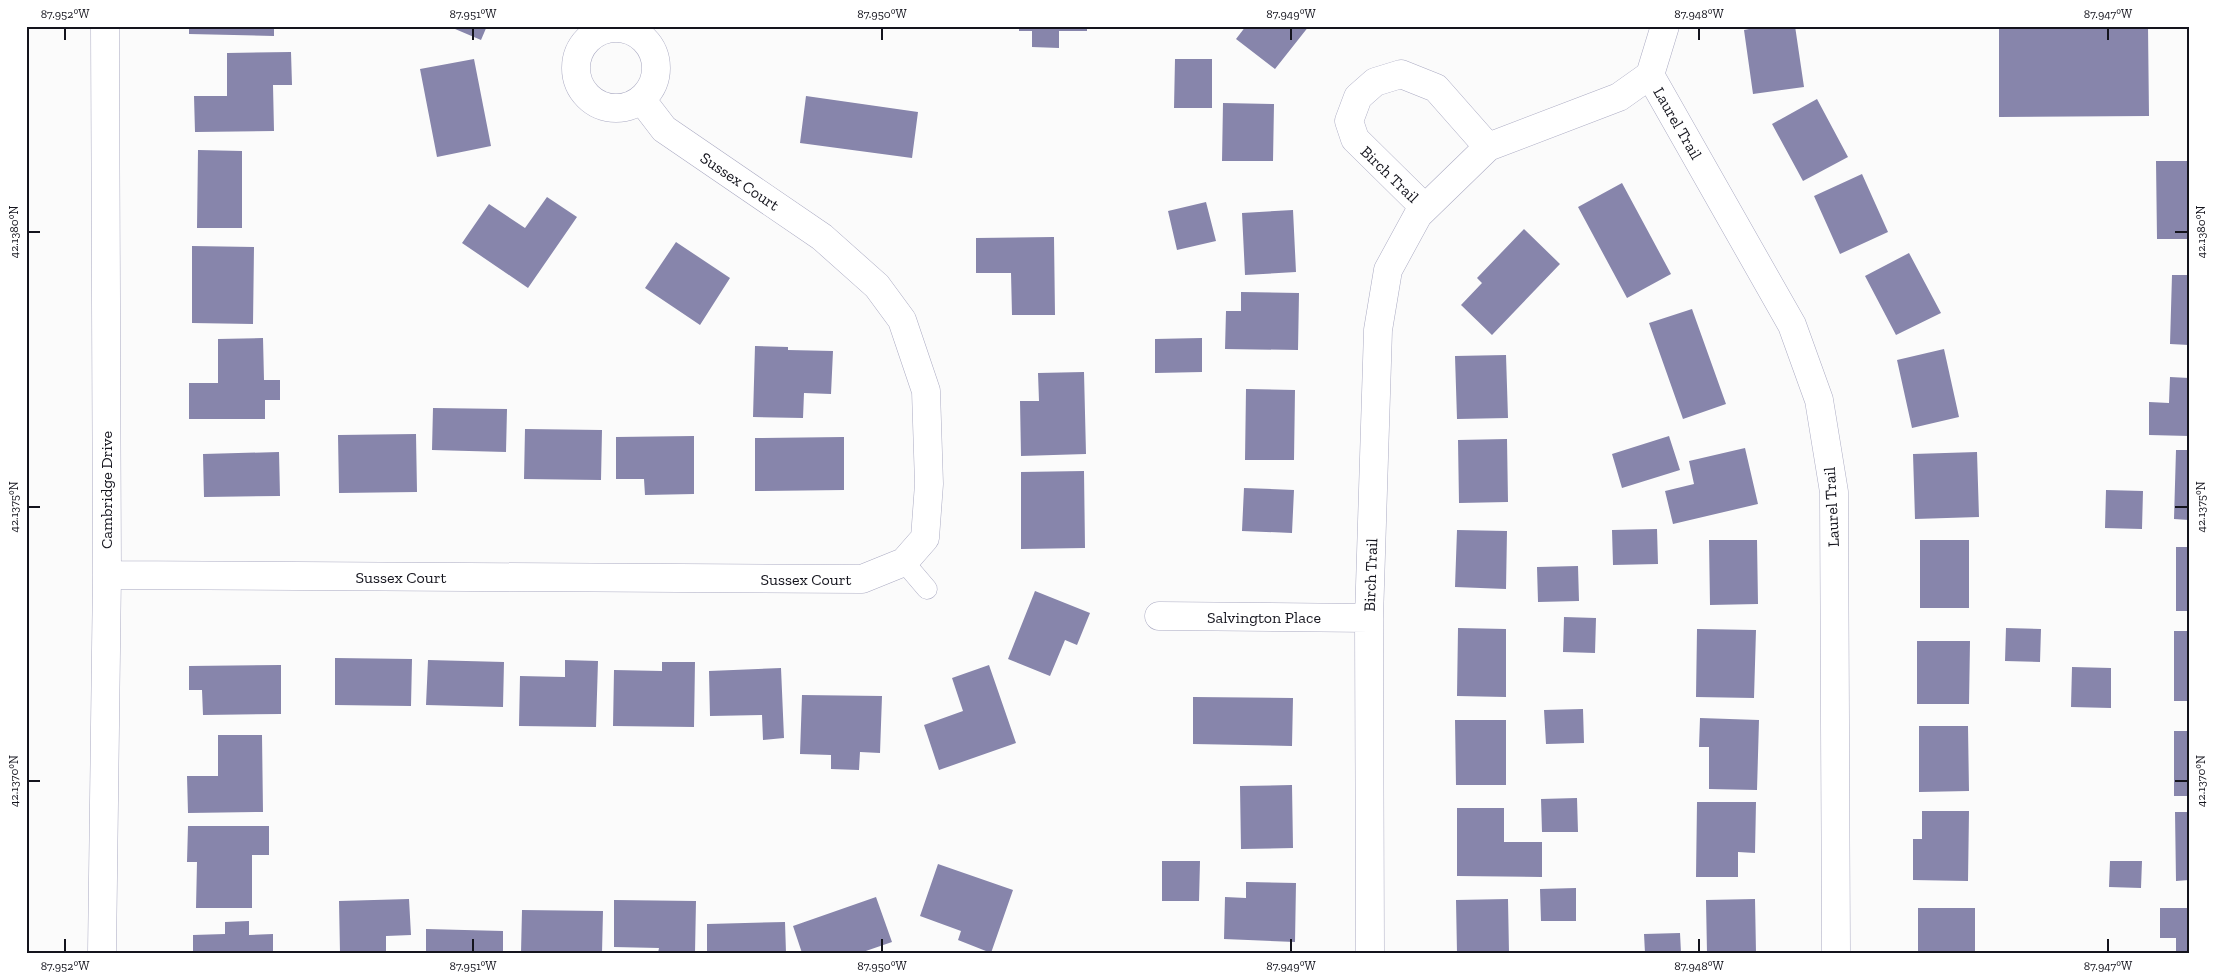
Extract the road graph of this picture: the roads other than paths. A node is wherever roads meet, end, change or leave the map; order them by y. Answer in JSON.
{"nodes":[{"id":1,"x":105,"y":26,"type":"edge"},
{"id":2,"x":1664,"y":26,"type":"edge"},
{"id":3,"x":1650,"y":75,"type":"junction"},
{"id":4,"x":641,"y":99,"type":"dead end"},
{"id":5,"x":1488,"y":147,"type":"junction"},
{"id":6,"x":1425,"y":208,"type":"junction"},
{"id":7,"x":904,"y":562,"type":"junction"},
{"id":8,"x":106,"y":575,"type":"junction"},
{"id":9,"x":927,"y":589,"type":"dead end"},
{"id":10,"x":1159,"y":616,"type":"dead end"},
{"id":11,"x":1369,"y":618,"type":"junction"},
{"id":12,"x":102,"y":953,"type":"edge"},
{"id":13,"x":1370,"y":953,"type":"edge"},
{"id":14,"x":1836,"y":953,"type":"edge"}],
"edges":[{"from":1,"to":8,"type":"street","name":"Cambridge Drive"},
{"from":2,"to":3,"type":"street"},
{"from":3,"to":5,"type":"street","name":"Birch Trail"},
{"from":3,"to":14,"type":"street","name":"Laurel Trail"},
{"from":4,"to":7,"type":"street","name":"Sussex Court"},
{"from":5,"to":6,"type":"street","name":"Birch Trail"},
{"from":5,"to":6,"type":"street","name":"Birch Trail"},
{"from":6,"to":11,"type":"street","name":"Birch Trail"},
{"from":7,"to":8,"type":"street","name":"Sussex Court"},
{"from":7,"to":9,"type":"lane"},
{"from":8,"to":12,"type":"street","name":"Cambridge Drive"},
{"from":10,"to":11,"type":"street","name":"Salvington Place"},
{"from":11,"to":13,"type":"street","name":"Birch Trail"}]}
